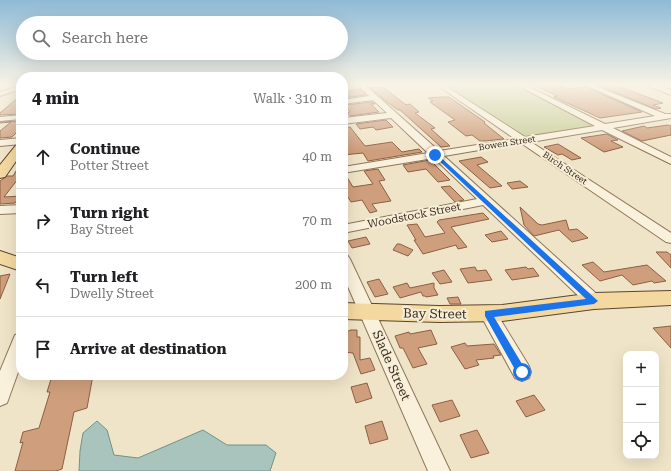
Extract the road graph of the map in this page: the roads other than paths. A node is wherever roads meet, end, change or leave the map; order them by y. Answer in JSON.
{"nodes":[{"id":1,"x":384,"y":107,"type":"edge"},
{"id":2,"x":473,"y":107,"type":"edge"},
{"id":3,"x":563,"y":107,"type":"edge"},
{"id":4,"x":642,"y":107,"type":"edge"},
{"id":5,"x":392,"y":115,"type":"junction"},
{"id":6,"x":16,"y":117,"type":"edge"},
{"id":7,"x":669,"y":118,"type":"edge"},
{"id":8,"x":0,"y":119,"type":"edge"},
{"id":9,"x":348,"y":120,"type":"edge"},
{"id":10,"x":604,"y":128,"type":"junction"},
{"id":11,"x":16,"y":141,"type":"edge"},
{"id":12,"x":524,"y":141,"type":"junction"},
{"id":13,"x":0,"y":143,"type":"edge"},
{"id":14,"x":435,"y":155,"type":"junction"},
{"id":15,"x":16,"y":157,"type":"edge"},
{"id":16,"x":671,"y":161,"type":"edge"},
{"id":17,"x":348,"y":169,"type":"edge"},
{"id":18,"x":0,"y":174,"type":"edge"},
{"id":19,"x":485,"y":201,"type":"junction"},
{"id":20,"x":16,"y":209,"type":"edge"},
{"id":21,"x":0,"y":210,"type":"edge"},
{"id":22,"x":348,"y":228,"type":"edge"},
{"id":23,"x":671,"y":239,"type":"edge"},
{"id":24,"x":0,"y":257,"type":"edge"},
{"id":25,"x":16,"y":263,"type":"edge"},
{"id":26,"x":348,"y":270,"type":"edge"},
{"id":27,"x":671,"y":298,"type":"edge"},
{"id":28,"x":594,"y":301,"type":"junction"},
{"id":29,"x":348,"y":311,"type":"edge"},
{"id":30,"x":368,"y":312,"type":"junction"},
{"id":31,"x":488,"y":314,"type":"junction"},
{"id":32,"x":16,"y":353,"type":"edge"},
{"id":33,"x":522,"y":372,"type":"dead end"},
{"id":34,"x":0,"y":396,"type":"edge"},
{"id":35,"x":439,"y":471,"type":"edge"}],
"edges":[{"from":1,"to":5,"type":"street"},
{"from":2,"to":12,"type":"street","name":"Birch Street"},
{"from":3,"to":10,"type":"street"},
{"from":4,"to":7,"type":"street"},
{"from":5,"to":9,"type":"street"},
{"from":5,"to":14,"type":"street"},
{"from":6,"to":8,"type":"street"},
{"from":7,"to":10,"type":"street","name":"Bowen Street"},
{"from":10,"to":12,"type":"street","name":"Bowen Street"},
{"from":10,"to":16,"type":"street"},
{"from":11,"to":13,"type":"street"},
{"from":12,"to":14,"type":"street","name":"Bowen Street"},
{"from":12,"to":23,"type":"street","name":"Birch Street"},
{"from":14,"to":17,"type":"street","name":"Bowen Street"},
{"from":14,"to":19,"type":"street"},
{"from":15,"to":18,"type":"main road"},
{"from":19,"to":22,"type":"street","name":"Woodstock Street"},
{"from":19,"to":28,"type":"street"},
{"from":20,"to":21,"type":"street"},
{"from":24,"to":25,"type":"main road"},
{"from":26,"to":30,"type":"street","name":"Slade Street"},
{"from":27,"to":28,"type":"main road","name":"Bay Street"},
{"from":28,"to":31,"type":"main road","name":"Bay Street"},
{"from":29,"to":30,"type":"main road","name":"Bay Street"},
{"from":30,"to":31,"type":"main road","name":"Bay Street"},
{"from":30,"to":35,"type":"street","name":"Slade Street"},
{"from":31,"to":33,"type":"street"},
{"from":32,"to":34,"type":"street"}]}
